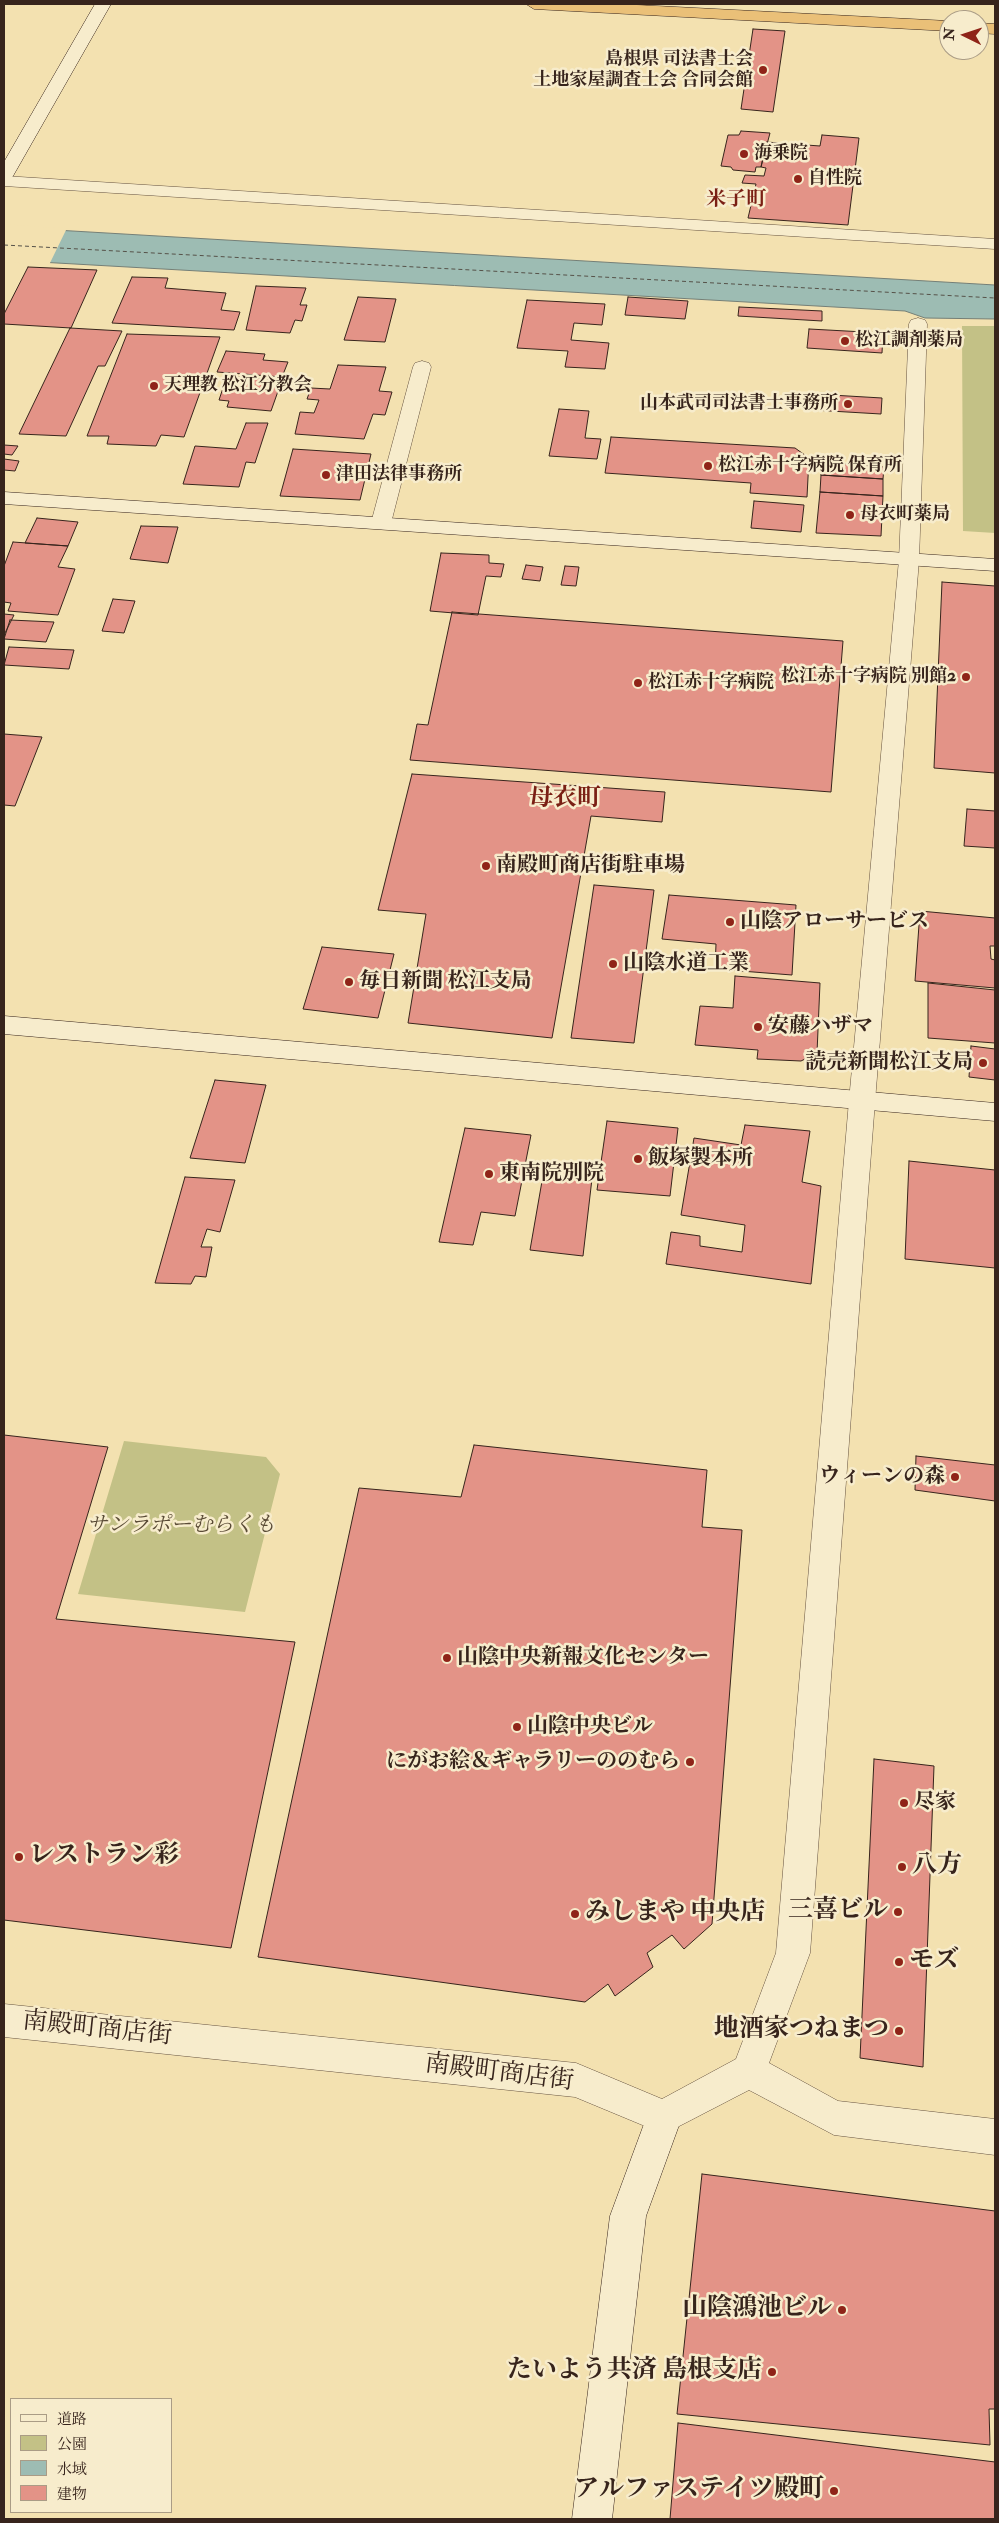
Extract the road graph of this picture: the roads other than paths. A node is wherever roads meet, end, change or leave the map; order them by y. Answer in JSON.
{"nodes":[{"id":1,"x":103,"y":4,"type":"edge"},
{"id":2,"x":534,"y":4,"type":"edge"},
{"id":3,"x":939,"y":25,"type":"edge"},
{"id":4,"x":4,"y":176,"type":"edge"},
{"id":5,"x":4,"y":181,"type":"edge"},
{"id":6,"x":995,"y":244,"type":"edge"},
{"id":7,"x":918,"y":324,"type":"dead end"},
{"id":8,"x":422,"y":367,"type":"dead end"},
{"id":9,"x":4,"y":498,"type":"edge"},
{"id":10,"x":381,"y":523,"type":"junction"},
{"id":11,"x":909,"y":560,"type":"junction"},
{"id":12,"x":995,"y":565,"type":"edge"},
{"id":13,"x":4,"y":1025,"type":"edge"},
{"id":14,"x":862,"y":1101,"type":"junction"},
{"id":15,"x":995,"y":1112,"type":"edge"},
{"id":16,"x":4,"y":2021,"type":"edge"},
{"id":17,"x":749,"y":2071,"type":"junction"},
{"id":18,"x":664,"y":2118,"type":"junction"},
{"id":19,"x":995,"y":2137,"type":"edge"},
{"id":20,"x":592,"y":2519,"type":"edge"}],
"edges":[{"from":1,"to":4,"type":"street"},
{"from":2,"to":3,"type":"highway"},
{"from":5,"to":6,"type":"street"},
{"from":7,"to":11,"type":"street"},
{"from":8,"to":10,"type":"street"},
{"from":9,"to":10,"type":"street"},
{"from":10,"to":11,"type":"street"},
{"from":11,"to":12,"type":"street"},
{"from":11,"to":14,"type":"street"},
{"from":13,"to":14,"type":"street"},
{"from":14,"to":15,"type":"street"},
{"from":14,"to":17,"type":"street"},
{"from":16,"to":18,"type":"street","name":"南殿町商店街"},
{"from":17,"to":18,"type":"street"},
{"from":17,"to":19,"type":"street"},
{"from":18,"to":20,"type":"street"}]}
